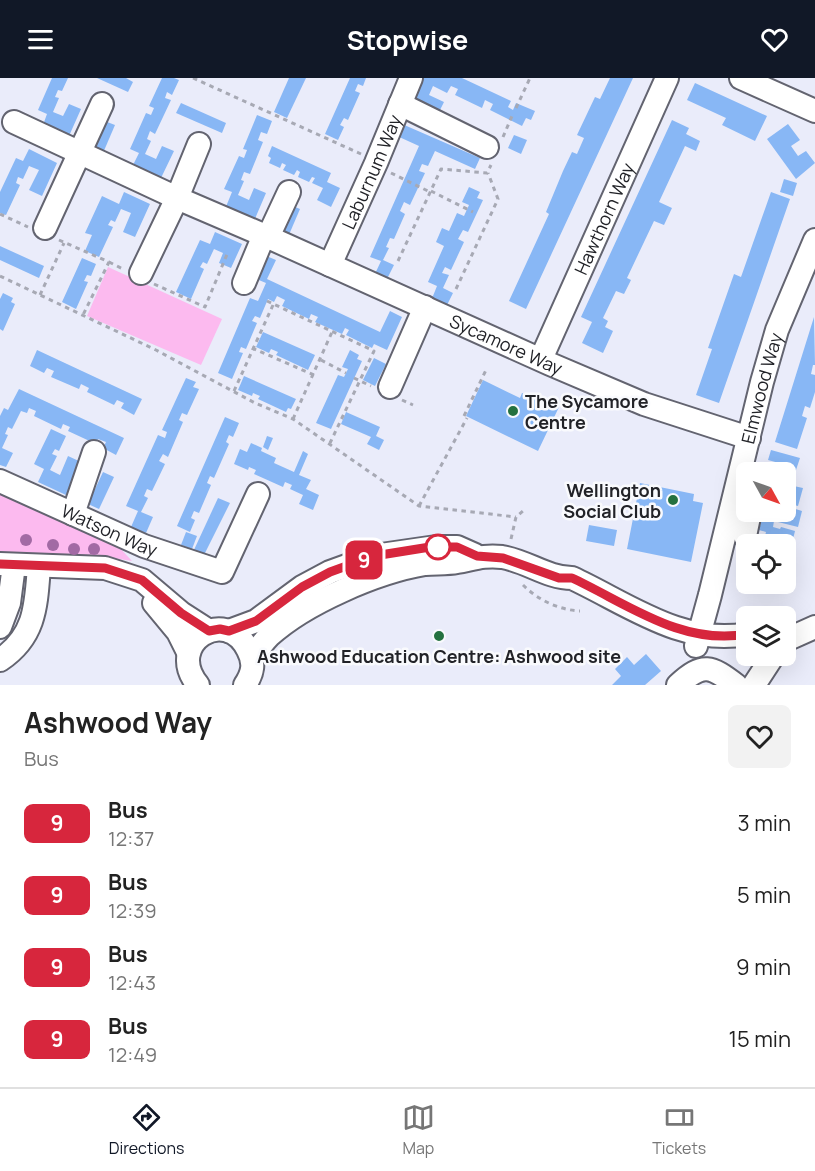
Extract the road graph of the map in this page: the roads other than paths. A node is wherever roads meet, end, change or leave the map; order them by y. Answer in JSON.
{"nodes":[{"id":1,"x":411,"y":78,"type":"edge"},
{"id":2,"x":667,"y":78,"type":"edge"},
{"id":3,"x":741,"y":78,"type":"edge"},
{"id":4,"x":102,"y":104,"type":"dead end"},
{"id":5,"x":400,"y":104,"type":"junction"},
{"id":6,"x":815,"y":111,"type":"edge"},
{"id":7,"x":14,"y":122,"type":"dead end"},
{"id":8,"x":199,"y":144,"type":"dead end"},
{"id":9,"x":487,"y":147,"type":"dead end"},
{"id":10,"x":80,"y":152,"type":"junction"},
{"id":11,"x":289,"y":192,"type":"dead end"},
{"id":12,"x":177,"y":198,"type":"junction"},
{"id":13,"x":44,"y":231,"type":"road end"},
{"id":14,"x":266,"y":236,"type":"junction"},
{"id":15,"x":815,"y":240,"type":"edge"},
{"id":16,"x":330,"y":265,"type":"junction"},
{"id":17,"x":140,"y":275,"type":"road end"},
{"id":18,"x":244,"y":283,"type":"dead end"},
{"id":19,"x":425,"y":308,"type":"junction"},
{"id":20,"x":541,"y":359,"type":"junction"},
{"id":21,"x":390,"y":387,"type":"dead end"},
{"id":22,"x":749,"y":438,"type":"junction"},
{"id":23,"x":94,"y":452,"type":"dead end"},
{"id":24,"x":747,"y":462,"type":"edge"},
{"id":25,"x":0,"y":481,"type":"edge"},
{"id":26,"x":258,"y":494,"type":"dead end"},
{"id":27,"x":73,"y":514,"type":"junction"},
{"id":28,"x":738,"y":522,"type":"edge"},
{"id":29,"x":477,"y":556,"type":"junction"},
{"id":30,"x":7,"y":565,"type":"edge"},
{"id":31,"x":39,"y":566,"type":"junction"},
{"id":32,"x":125,"y":575,"type":"junction"},
{"id":33,"x":815,"y":617,"type":"edge"},
{"id":34,"x":796,"y":624,"type":"edge"},
{"id":35,"x":0,"y":627,"type":"edge"},
{"id":36,"x":815,"y":627,"type":"edge"},
{"id":37,"x":219,"y":631,"type":"junction"},
{"id":38,"x":736,"y":636,"type":"edge"},
{"id":39,"x":796,"y":636,"type":"edge"},
{"id":40,"x":698,"y":640,"type":"junction"},
{"id":41,"x":736,"y":649,"type":"edge"},
{"id":42,"x":188,"y":652,"type":"junction"},
{"id":43,"x":252,"y":658,"type":"junction"},
{"id":44,"x":0,"y":660,"type":"edge"},
{"id":45,"x":766,"y":666,"type":"edge"},
{"id":46,"x":193,"y":682,"type":"edge"},
{"id":47,"x":244,"y":685,"type":"edge"},
{"id":48,"x":678,"y":685,"type":"edge"},
{"id":49,"x":736,"y":685,"type":"edge"},
{"id":50,"x":754,"y":685,"type":"edge"}],
"edges":[{"from":1,"to":5,"type":"street","name":"Laburnum Way"},
{"from":2,"to":20,"type":"street","name":"Hawthorn Way"},
{"from":3,"to":6,"type":"street"},
{"from":4,"to":10,"type":"street"},
{"from":5,"to":9,"type":"street"},
{"from":5,"to":16,"type":"street","name":"Laburnum Way"},
{"from":7,"to":10,"type":"street","name":"Sycamore Way"},
{"from":8,"to":12,"type":"street"},
{"from":10,"to":12,"type":"street","name":"Sycamore Way"},
{"from":10,"to":13,"type":"street"},
{"from":11,"to":14,"type":"street"},
{"from":12,"to":14,"type":"street","name":"Sycamore Way"},
{"from":12,"to":17,"type":"street"},
{"from":14,"to":16,"type":"street","name":"Sycamore Way"},
{"from":14,"to":18,"type":"street"},
{"from":15,"to":22,"type":"street","name":"Elmwood Way"},
{"from":16,"to":19,"type":"street","name":"Sycamore Way"},
{"from":19,"to":20,"type":"street","name":"Sycamore Way"},
{"from":19,"to":21,"type":"street"},
{"from":20,"to":22,"type":"street","name":"Sycamore Way"},
{"from":22,"to":24,"type":"street","name":"Elmwood Way"},
{"from":23,"to":27,"type":"street"},
{"from":25,"to":27,"type":"street","name":"Watson Way"},
{"from":26,"to":27,"type":"street","name":"Watson Way"},
{"from":28,"to":40,"type":"street","name":"Elmwood Way"},
{"from":29,"to":37,"type":"street"},
{"from":29,"to":40,"type":"street"},
{"from":29,"to":43,"type":"street"},
{"from":30,"to":31,"type":"street"},
{"from":30,"to":35,"type":"street"},
{"from":31,"to":32,"type":"street"},
{"from":31,"to":44,"type":"street"},
{"from":32,"to":37,"type":"street"},
{"from":32,"to":42,"type":"street"},
{"from":33,"to":34,"type":"street"},
{"from":36,"to":39,"type":"street"},
{"from":37,"to":42,"type":"street"},
{"from":37,"to":43,"type":"street"},
{"from":38,"to":40,"type":"street"},
{"from":40,"to":41,"type":"street"},
{"from":42,"to":46,"type":"street"},
{"from":43,"to":47,"type":"street"},
{"from":45,"to":50,"type":"street"},
{"from":48,"to":49,"type":"street"}]}
